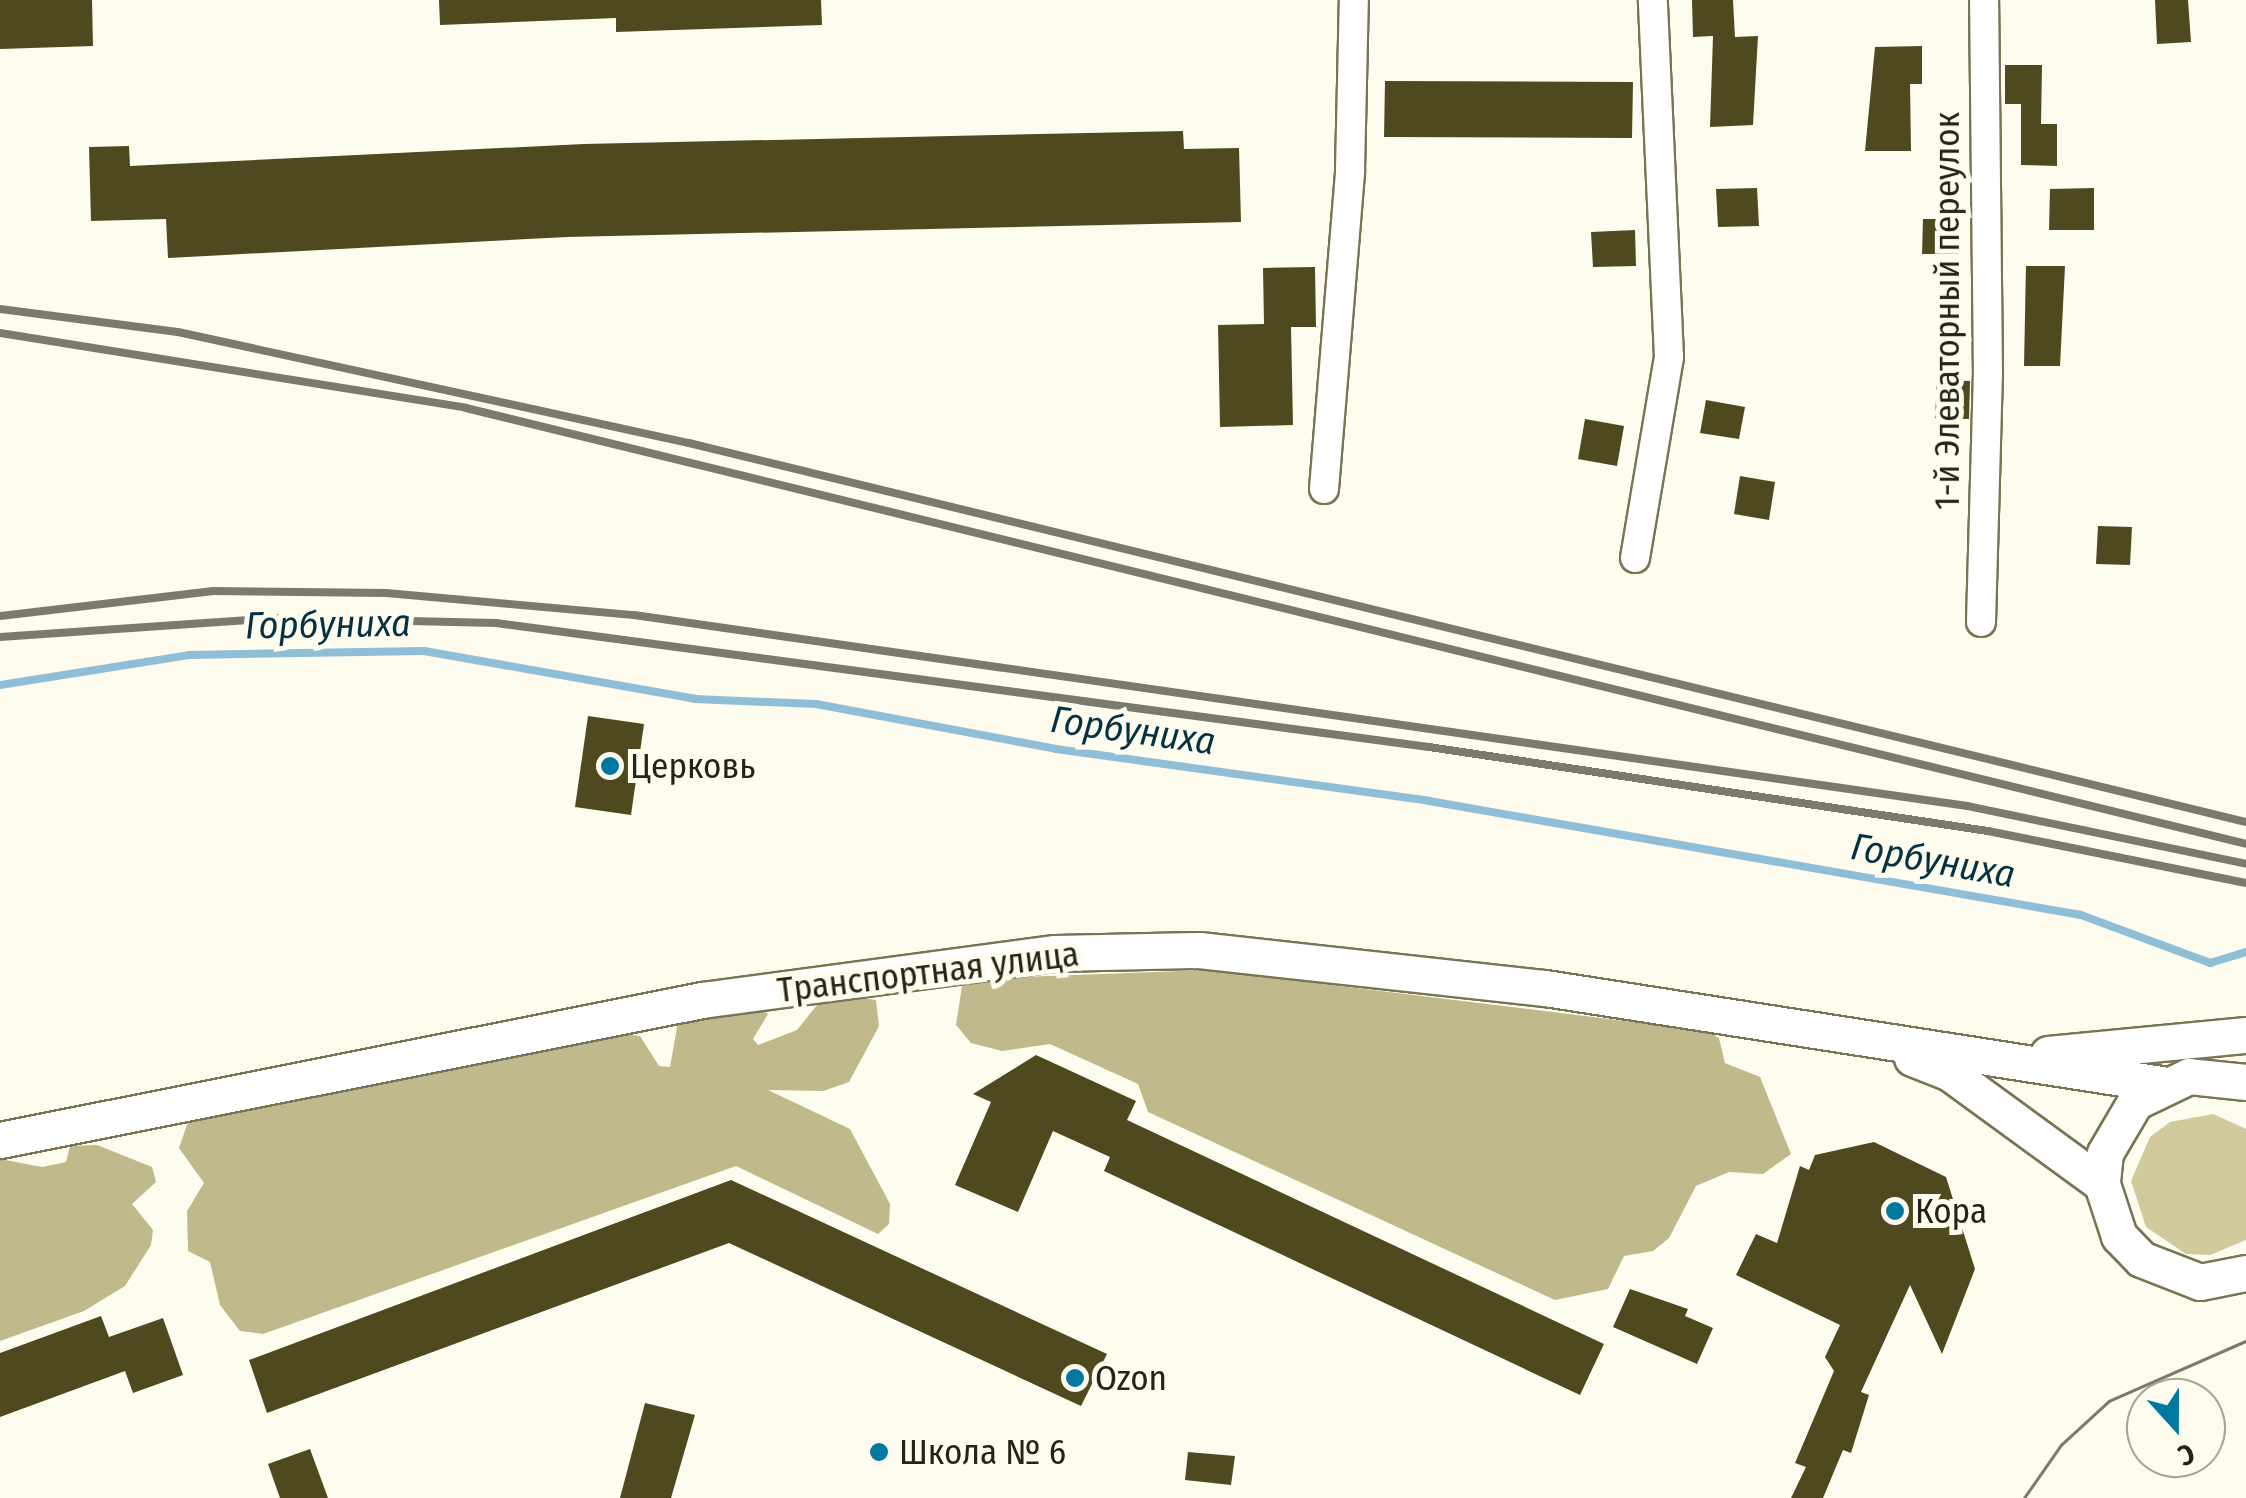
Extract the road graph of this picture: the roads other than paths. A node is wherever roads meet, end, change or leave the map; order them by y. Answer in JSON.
{"nodes":[{"id":1,"x":1354,"y":0,"type":"edge"},
{"id":2,"x":1653,"y":0,"type":"edge"},
{"id":3,"x":1984,"y":0,"type":"edge"},
{"id":4,"x":1324,"y":489,"type":"dead end"},
{"id":5,"x":1635,"y":558,"type":"dead end"},
{"id":6,"x":1981,"y":622,"type":"dead end"},
{"id":7,"x":2246,"y":1034,"type":"edge"},
{"id":8,"x":1864,"y":1040,"type":"junction"},
{"id":9,"x":2246,"y":1049,"type":"edge"},
{"id":10,"x":1957,"y":1052,"type":"junction"},
{"id":11,"x":2233,"y":1079,"type":"edge"},
{"id":12,"x":2161,"y":1084,"type":"junction"},
{"id":13,"x":0,"y":1140,"type":"edge"},
{"id":14,"x":2102,"y":1184,"type":"junction"},
{"id":15,"x":2246,"y":1274,"type":"edge"}],
"edges":[{"from":1,"to":4,"type":"street"},
{"from":2,"to":5,"type":"street"},
{"from":3,"to":6,"type":"street","name":"1-й Элеваторный переулок"},
{"from":7,"to":10,"type":"main road"},
{"from":8,"to":10,"type":"main road"},
{"from":8,"to":13,"type":"main road","name":"Транспортная улица"},
{"from":8,"to":14,"type":"main road"},
{"from":9,"to":11,"type":"main road"},
{"from":10,"to":12,"type":"main road"},
{"from":11,"to":12,"type":"main road"},
{"from":12,"to":14,"type":"main road"},
{"from":14,"to":15,"type":"main road"}]}
